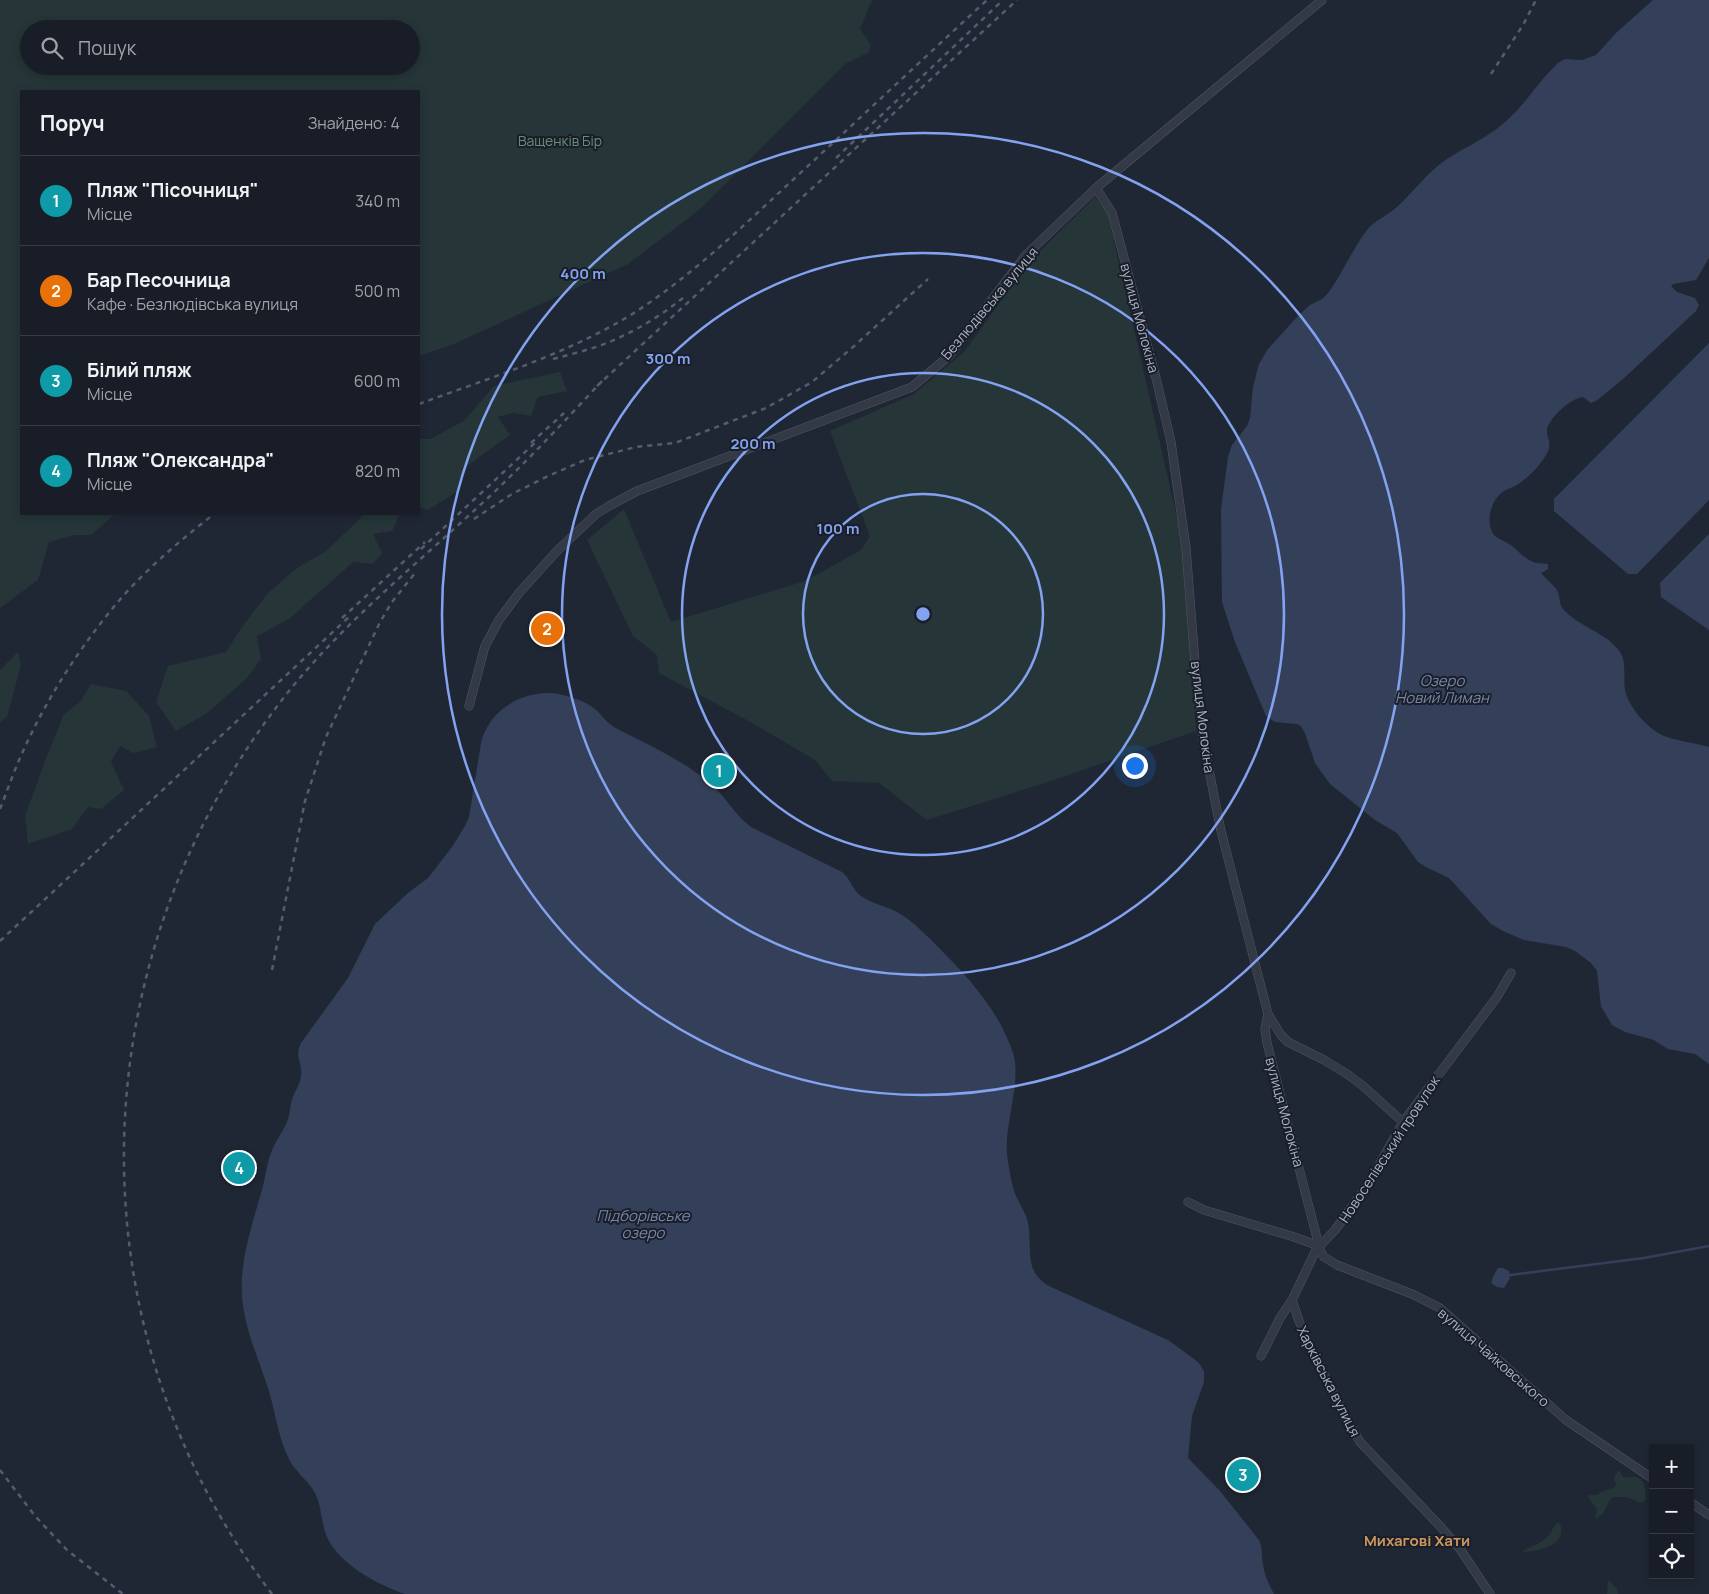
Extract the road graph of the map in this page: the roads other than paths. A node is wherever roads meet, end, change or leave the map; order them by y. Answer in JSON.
{"nodes":[{"id":1,"x":1322,"y":0,"type":"edge"},
{"id":2,"x":1096,"y":188,"type":"junction"},
{"id":3,"x":469,"y":706,"type":"dead end"},
{"id":4,"x":1511,"y":973,"type":"dead end"},
{"id":5,"x":1268,"y":1014,"type":"junction"},
{"id":6,"x":1403,"y":1122,"type":"junction"},
{"id":7,"x":1188,"y":1202,"type":"dead end"},
{"id":8,"x":1319,"y":1246,"type":"junction"},
{"id":9,"x":1292,"y":1300,"type":"junction"},
{"id":10,"x":1261,"y":1356,"type":"dead end"},
{"id":11,"x":1649,"y":1475,"type":"edge"},
{"id":12,"x":1694,"y":1505,"type":"edge"},
{"id":13,"x":1709,"y":1515,"type":"edge"},
{"id":14,"x":1490,"y":1594,"type":"edge"}],
"edges":[{"from":1,"to":2,"type":"street","name":"Безлюдівська вулиця"},
{"from":2,"to":3,"type":"street","name":"Безлюдівська вулиця"},
{"from":2,"to":5,"type":"street","name":"вулиця Молокіна"},
{"from":4,"to":6,"type":"street","name":"Новоселівський провулок"},
{"from":5,"to":6,"type":"street"},
{"from":5,"to":8,"type":"street","name":"вулиця Молокіна"},
{"from":6,"to":8,"type":"street","name":"Новоселівський провулок"},
{"from":7,"to":8,"type":"street","name":"вулиця Чайковського"},
{"from":8,"to":9,"type":"street","name":"Новоселівський провулок"},
{"from":8,"to":11,"type":"street","name":"вулиця Чайковського"},
{"from":9,"to":10,"type":"street","name":"Новоселівський провулок"},
{"from":9,"to":14,"type":"street","name":"Харківська вулиця"},
{"from":12,"to":13,"type":"street"}]}
